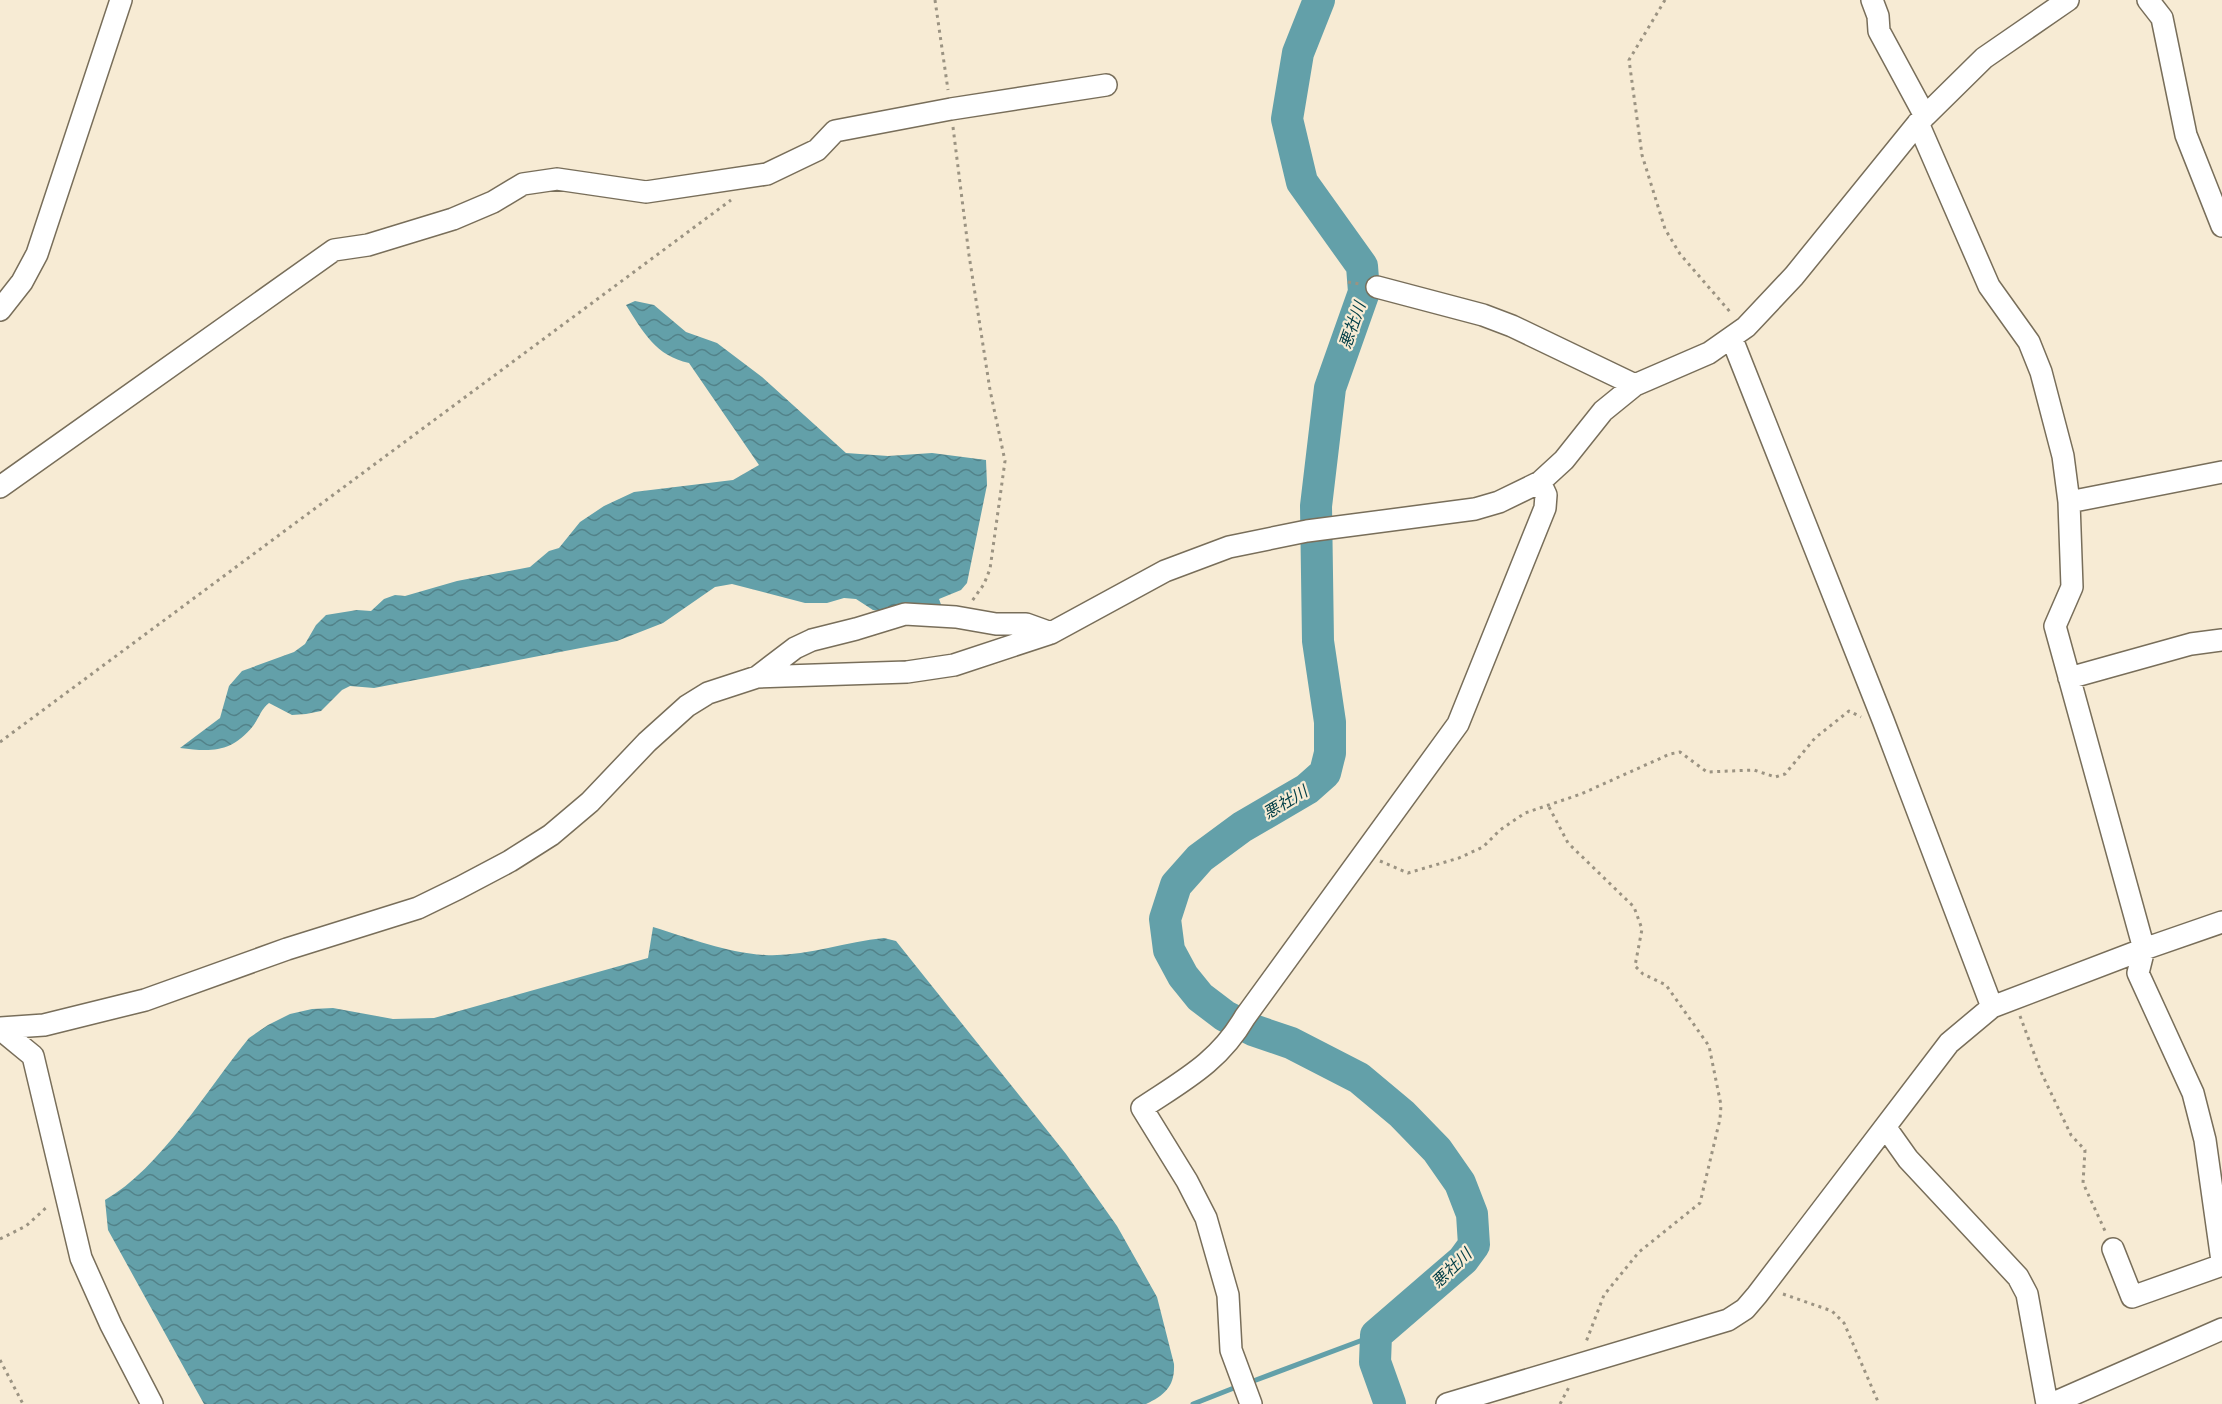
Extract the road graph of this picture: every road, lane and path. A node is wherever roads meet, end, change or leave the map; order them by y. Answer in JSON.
{"nodes":[{"id":1,"x":121,"y":0,"type":"edge"},
{"id":2,"x":935,"y":0,"type":"edge"},
{"id":3,"x":1665,"y":0,"type":"edge"},
{"id":4,"x":1872,"y":0,"type":"edge"},
{"id":5,"x":2068,"y":0,"type":"edge"},
{"id":6,"x":2148,"y":0,"type":"edge"},
{"id":7,"x":1106,"y":86,"type":"dead end"},
{"id":8,"x":951,"y":109,"type":"junction"},
{"id":9,"x":1922,"y":120,"type":"junction"},
{"id":10,"x":738,"y":195,"type":"dead end"},
{"id":11,"x":2222,"y":226,"type":"edge"},
{"id":12,"x":1348,"y":282,"type":"dead end"},
{"id":13,"x":1353,"y":283,"type":"dead end"},
{"id":14,"x":1377,"y":287,"type":"dead end"},
{"id":15,"x":0,"y":310,"type":"edge"},
{"id":16,"x":1739,"y":333,"type":"junction"},
{"id":17,"x":1635,"y":385,"type":"junction"},
{"id":18,"x":2222,"y":472,"type":"edge"},
{"id":19,"x":1540,"y":482,"type":"junction"},
{"id":20,"x":0,"y":487,"type":"edge"},
{"id":21,"x":2069,"y":502,"type":"junction"},
{"id":22,"x":956,"y":617,"type":"junction"},
{"id":23,"x":1052,"y":633,"type":"junction"},
{"id":24,"x":2222,"y":640,"type":"edge"},
{"id":25,"x":757,"y":677,"type":"junction"},
{"id":26,"x":2069,"y":678,"type":"junction"},
{"id":27,"x":1883,"y":720,"type":"junction"},
{"id":28,"x":0,"y":742,"type":"edge"},
{"id":29,"x":1549,"y":807,"type":"junction"},
{"id":30,"x":1364,"y":854,"type":"junction"},
{"id":31,"x":2222,"y":922,"type":"edge"},
{"id":32,"x":2144,"y":949,"type":"junction"},
{"id":33,"x":2014,"y":999,"type":"junction"},
{"id":34,"x":1992,"y":1007,"type":"junction"},
{"id":35,"x":0,"y":1029,"type":"edge"},
{"id":36,"x":1886,"y":1128,"type":"junction"},
{"id":37,"x":2213,"y":1136,"type":"edge"},
{"id":38,"x":65,"y":1190,"type":"junction"},
{"id":39,"x":0,"y":1239,"type":"edge"},
{"id":40,"x":2113,"y":1249,"type":"joint"},
{"id":41,"x":2222,"y":1263,"type":"edge"},
{"id":42,"x":1763,"y":1287,"type":"junction"},
{"id":43,"x":2222,"y":1329,"type":"edge"},
{"id":44,"x":0,"y":1360,"type":"edge"},
{"id":45,"x":1577,"y":1365,"type":"junction"},
{"id":46,"x":1246,"y":1392,"type":"edge"},
{"id":47,"x":22,"y":1404,"type":"edge"},
{"id":48,"x":152,"y":1404,"type":"edge"},
{"id":49,"x":1447,"y":1404,"type":"edge"},
{"id":50,"x":1560,"y":1404,"type":"edge"},
{"id":51,"x":1879,"y":1404,"type":"edge"},
{"id":52,"x":2049,"y":1404,"type":"edge"}],
"edges":[{"from":1,"to":15,"type":"street"},
{"from":2,"to":8,"type":"path"},
{"from":3,"to":16,"type":"path"},
{"from":4,"to":9,"type":"street"},
{"from":5,"to":9,"type":"street"},
{"from":6,"to":11,"type":"street"},
{"from":7,"to":8,"type":"street"},
{"from":8,"to":20,"type":"street"},
{"from":8,"to":22,"type":"path"},
{"from":9,"to":16,"type":"street"},
{"from":9,"to":21,"type":"street"},
{"from":10,"to":28,"type":"path"},
{"from":12,"to":13,"type":"path"},
{"from":14,"to":17,"type":"street"},
{"from":16,"to":17,"type":"street"},
{"from":16,"to":27,"type":"street"},
{"from":17,"to":19,"type":"street"},
{"from":18,"to":21,"type":"street"},
{"from":19,"to":23,"type":"street"},
{"from":19,"to":30,"type":"street"},
{"from":21,"to":26,"type":"street"},
{"from":22,"to":23,"type":"street"},
{"from":22,"to":25,"type":"street"},
{"from":23,"to":25,"type":"street"},
{"from":24,"to":26,"type":"street"},
{"from":25,"to":35,"type":"street"},
{"from":26,"to":32,"type":"street"},
{"from":27,"to":29,"type":"path"},
{"from":27,"to":34,"type":"street"},
{"from":29,"to":30,"type":"path"},
{"from":29,"to":45,"type":"path"},
{"from":30,"to":46,"type":"street"},
{"from":31,"to":32,"type":"street"},
{"from":32,"to":33,"type":"street"},
{"from":32,"to":37,"type":"street"},
{"from":33,"to":34,"type":"street"},
{"from":33,"to":40,"type":"path"},
{"from":34,"to":36,"type":"street"},
{"from":35,"to":38,"type":"street"},
{"from":36,"to":42,"type":"street"},
{"from":36,"to":52,"type":"street"},
{"from":37,"to":41,"type":"street"},
{"from":38,"to":39,"type":"path"},
{"from":38,"to":48,"type":"street"},
{"from":40,"to":41,"type":"street"},
{"from":42,"to":45,"type":"street"},
{"from":42,"to":51,"type":"path"},
{"from":43,"to":52,"type":"street"},
{"from":44,"to":47,"type":"path"},
{"from":45,"to":49,"type":"street"},
{"from":45,"to":50,"type":"path"}]}
